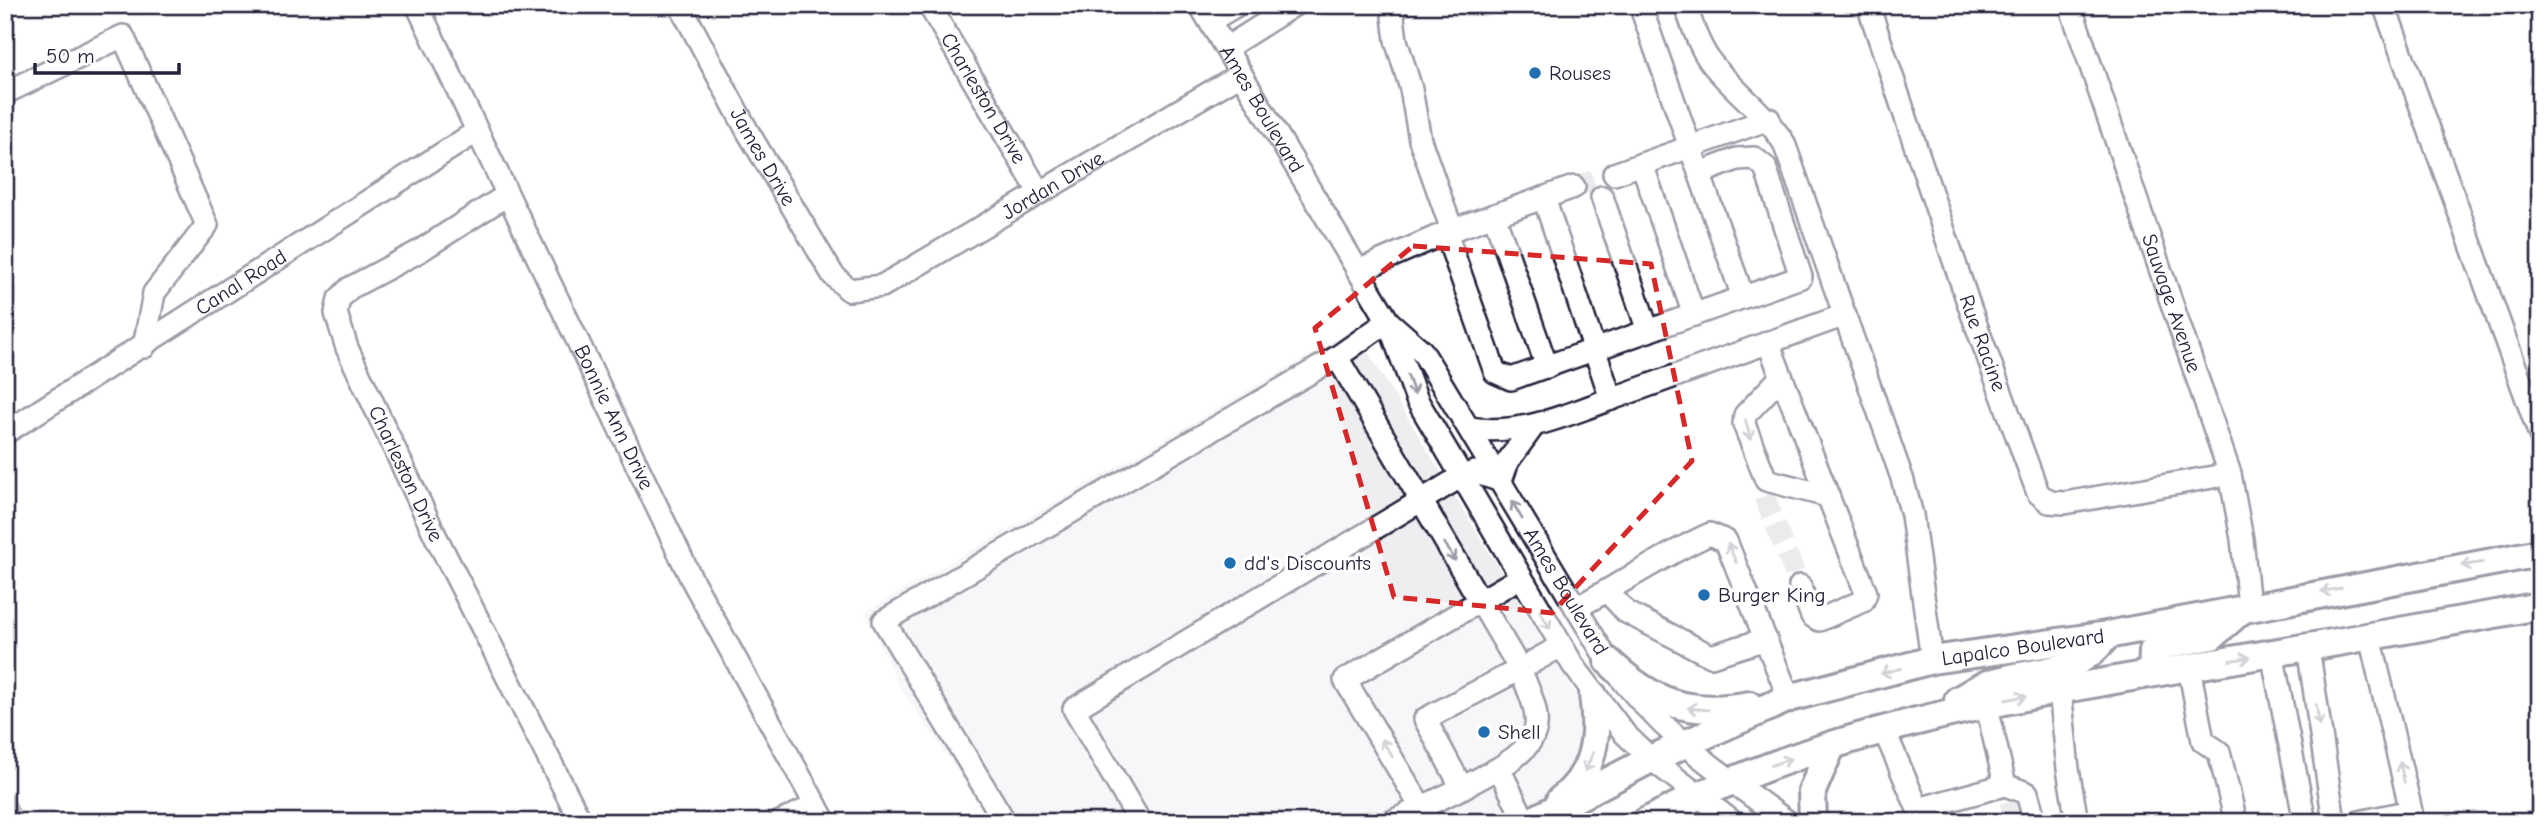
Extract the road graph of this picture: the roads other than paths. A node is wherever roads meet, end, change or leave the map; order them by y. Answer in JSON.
{"nodes":[{"id":1,"x":417,"y":5,"type":"edge"},
{"id":2,"x":680,"y":5,"type":"edge"},
{"id":3,"x":929,"y":5,"type":"edge"},
{"id":4,"x":1237,"y":5,"type":"edge"},
{"id":5,"x":1294,"y":5,"type":"edge"},
{"id":6,"x":1396,"y":5,"type":"edge"},
{"id":7,"x":1640,"y":5,"type":"edge"},
{"id":8,"x":1685,"y":5,"type":"edge"},
{"id":9,"x":1868,"y":5,"type":"edge"},
{"id":10,"x":2070,"y":5,"type":"edge"},
{"id":11,"x":2384,"y":5,"type":"edge"},
{"id":12,"x":1205,"y":13,"type":"edge"},
{"id":13,"x":1226,"y":48,"type":"junction"},
{"id":14,"x":1241,"y":74,"type":"junction"},
{"id":15,"x":9,"y":91,"type":"dead end"},
{"id":16,"x":1769,"y":120,"type":"junction"},
{"id":17,"x":476,"y":132,"type":"junction"},
{"id":18,"x":1691,"y":147,"type":"junction"},
{"id":19,"x":1642,"y":164,"type":"junction"},
{"id":20,"x":1700,"y":173,"type":"junction"},
{"id":21,"x":1614,"y":174,"type":"tunnel mouth"},
{"id":22,"x":1574,"y":187,"type":"tunnel mouth"},
{"id":23,"x":1039,"y":192,"type":"junction"},
{"id":24,"x":507,"y":195,"type":"junction"},
{"id":25,"x":1602,"y":197,"type":"dead end"},
{"id":26,"x":1545,"y":198,"type":"junction"},
{"id":27,"x":1494,"y":215,"type":"junction"},
{"id":28,"x":1449,"y":232,"type":"junction"},
{"id":29,"x":1359,"y":271,"type":"junction"},
{"id":30,"x":862,"y":290,"type":"joint"},
{"id":31,"x":1743,"y":298,"type":"junction"},
{"id":32,"x":1695,"y":315,"type":"junction"},
{"id":33,"x":1845,"y":315,"type":"junction"},
{"id":34,"x":1388,"y":321,"type":"junction"},
{"id":35,"x":1648,"y":331,"type":"junction"},
{"id":36,"x":1768,"y":342,"type":"junction"},
{"id":37,"x":144,"y":347,"type":"junction"},
{"id":38,"x":1593,"y":351,"type":"junction"},
{"id":39,"x":1337,"y":357,"type":"junction"},
{"id":40,"x":1547,"y":366,"type":"junction"},
{"id":41,"x":1781,"y":377,"type":"junction"},
{"id":42,"x":1611,"y":399,"type":"junction"},
{"id":43,"x":1469,"y":428,"type":"junction"},
{"id":44,"x":1532,"y":428,"type":"junction"},
{"id":45,"x":5,"y":433,"type":"edge"},
{"id":46,"x":2540,"y":435,"type":"edge"},
{"id":47,"x":2230,"y":474,"type":"junction"},
{"id":48,"x":1462,"y":476,"type":"junction"},
{"id":49,"x":1501,"y":481,"type":"junction"},
{"id":50,"x":1828,"y":496,"type":"junction"},
{"id":51,"x":1420,"y":503,"type":"junction"},
{"id":52,"x":2540,"y":553,"type":"edge"},
{"id":53,"x":1521,"y":577,"type":"junction"},
{"id":54,"x":1800,"y":586,"type":"tunnel mouth"},
{"id":55,"x":1607,"y":590,"type":"junction"},
{"id":56,"x":1480,"y":601,"type":"junction"},
{"id":57,"x":2247,"y":606,"type":"junction"},
{"id":58,"x":2540,"y":606,"type":"edge"},
{"id":59,"x":1576,"y":608,"type":"junction"},
{"id":60,"x":2107,"y":635,"type":"junction"},
{"id":61,"x":2370,"y":637,"type":"junction"},
{"id":62,"x":1766,"y":639,"type":"junction"},
{"id":63,"x":1561,"y":646,"type":"junction"},
{"id":64,"x":2308,"y":647,"type":"junction"},
{"id":65,"x":2272,"y":653,"type":"junction"},
{"id":66,"x":1932,"y":660,"type":"junction"},
{"id":67,"x":1608,"y":661,"type":"junction"},
{"id":68,"x":2189,"y":667,"type":"junction"},
{"id":69,"x":1520,"y":669,"type":"junction"},
{"id":70,"x":2152,"y":673,"type":"junction"},
{"id":71,"x":2060,"y":691,"type":"junction"},
{"id":72,"x":1593,"y":695,"type":"junction"},
{"id":73,"x":1789,"y":698,"type":"junction"},
{"id":74,"x":1986,"y":704,"type":"junction"},
{"id":75,"x":1926,"y":719,"type":"junction"},
{"id":76,"x":1884,"y":730,"type":"junction"},
{"id":77,"x":1682,"y":745,"type":"junction"},
{"id":78,"x":1832,"y":745,"type":"junction"},
{"id":79,"x":1651,"y":759,"type":"junction"},
{"id":80,"x":1499,"y":768,"type":"junction"},
{"id":81,"x":1730,"y":779,"type":"junction"},
{"id":82,"x":1462,"y":788,"type":"junction"},
{"id":83,"x":2008,"y":793,"type":"junction"},
{"id":84,"x":1695,"y":795,"type":"junction"},
{"id":85,"x":821,"y":813,"type":"edge"},
{"id":86,"x":1426,"y":814,"type":"edge"},
{"id":87,"x":1916,"y":817,"type":"edge"},
{"id":88,"x":581,"y":822,"type":"edge"},
{"id":89,"x":780,"y":822,"type":"edge"},
{"id":90,"x":1004,"y":822,"type":"edge"},
{"id":91,"x":1140,"y":822,"type":"edge"},
{"id":92,"x":1391,"y":822,"type":"edge"},
{"id":93,"x":1528,"y":822,"type":"edge"},
{"id":94,"x":1645,"y":822,"type":"edge"},
{"id":95,"x":1733,"y":822,"type":"edge"},
{"id":96,"x":1788,"y":822,"type":"edge"},
{"id":97,"x":1813,"y":822,"type":"edge"},
{"id":98,"x":2035,"y":822,"type":"edge"},
{"id":99,"x":2077,"y":822,"type":"edge"},
{"id":100,"x":2236,"y":822,"type":"edge"},
{"id":101,"x":2305,"y":822,"type":"edge"},
{"id":102,"x":2334,"y":822,"type":"edge"},
{"id":103,"x":2359,"y":822,"type":"edge"}],
"edges":[{"from":1,"to":17,"type":"street","name":"Bonnie Ann Drive"},
{"from":2,"to":30,"type":"street","name":"James Drive"},
{"from":3,"to":23,"type":"street","name":"Charleston Drive"},
{"from":4,"to":12,"type":"street"},
{"from":5,"to":13,"type":"street"},
{"from":6,"to":28,"type":"street"},
{"from":7,"to":18,"type":"street"},
{"from":8,"to":16,"type":"street"},
{"from":9,"to":47,"type":"street","name":"Rue Racine"},
{"from":10,"to":47,"type":"street","name":"Sauvage Avenue"},
{"from":11,"to":46,"type":"street"},
{"from":12,"to":13,"type":"street","name":"Ames Boulevard"},
{"from":13,"to":14,"type":"street","name":"Ames Boulevard"},
{"from":14,"to":23,"type":"street","name":"Jordan Drive"},
{"from":14,"to":29,"type":"street","name":"Ames Boulevard"},
{"from":15,"to":37,"type":"street"},
{"from":16,"to":18,"type":"street"},
{"from":16,"to":33,"type":"street"},
{"from":17,"to":24,"type":"street","name":"Bonnie Ann Drive"},
{"from":17,"to":37,"type":"street","name":"Canal Road"},
{"from":18,"to":19,"type":"street"},
{"from":18,"to":20,"type":"street"},
{"from":19,"to":21,"type":"street"},
{"from":19,"to":32,"type":"street"},
{"from":20,"to":31,"type":"street"},
{"from":20,"to":31,"type":"street"},
{"from":22,"to":26,"type":"street"},
{"from":23,"to":30,"type":"street","name":"Jordan Drive"},
{"from":24,"to":85,"type":"street","name":"Bonnie Ann Drive"},
{"from":24,"to":88,"type":"street","name":"Charleston Drive"},
{"from":25,"to":35,"type":"street"},
{"from":26,"to":27,"type":"street"},
{"from":26,"to":38,"type":"street"},
{"from":27,"to":28,"type":"street"},
{"from":27,"to":40,"type":"street"},
{"from":28,"to":29,"type":"street"},
{"from":28,"to":40,"type":"street"},
{"from":29,"to":34,"type":"street","name":"Ames Boulevard"},
{"from":31,"to":32,"type":"street"},
{"from":32,"to":35,"type":"street"},
{"from":33,"to":36,"type":"street"},
{"from":33,"to":66,"type":"street"},
{"from":34,"to":39,"type":"street"},
{"from":34,"to":43,"type":"street","name":"Ames Boulevard"},
{"from":34,"to":48,"type":"street","name":"Ames Boulevard","one_way":true},
{"from":35,"to":38,"type":"street"},
{"from":36,"to":41,"type":"street"},
{"from":36,"to":42,"type":"street"},
{"from":37,"to":45,"type":"street","name":"Canal Road"},
{"from":38,"to":40,"type":"street"},
{"from":38,"to":42,"type":"street"},
{"from":39,"to":51,"type":"street"},
{"from":39,"to":90,"type":"street"},
{"from":41,"to":50,"type":"street"},
{"from":41,"to":50,"type":"street","one_way":true},
{"from":42,"to":44,"type":"street"},
{"from":43,"to":44,"type":"street"},
{"from":43,"to":49,"type":"street","name":"Ames Boulevard"},
{"from":44,"to":49,"type":"street"},
{"from":47,"to":57,"type":"street","name":"Sauvage Avenue"},
{"from":48,"to":49,"type":"street"},
{"from":48,"to":51,"type":"street"},
{"from":48,"to":53,"type":"street","name":"Ames Boulevard"},
{"from":59,"to":49,"type":"street","name":"Ames Boulevard","one_way":true},
{"from":50,"to":54,"type":"street"},
{"from":51,"to":56,"type":"street","one_way":true},
{"from":51,"to":91,"type":"street"},
{"from":52,"to":57,"type":"main road","name":"Lapalco Boulevard","one_way":true},
{"from":53,"to":56,"type":"street"},
{"from":53,"to":63,"type":"street","name":"Ames Boulevard","one_way":true},
{"from":55,"to":59,"type":"street"},
{"from":55,"to":62,"type":"street"},
{"from":62,"to":55,"type":"street","one_way":true},
{"from":56,"to":69,"type":"street"},
{"from":86,"to":56,"type":"street","one_way":true},
{"from":57,"to":60,"type":"main road","name":"Lapalco Boulevard"},
{"from":57,"to":70,"type":"main road"},
{"from":58,"to":61,"type":"main road"},
{"from":59,"to":67,"type":"street","name":"Ames Boulevard"},
{"from":60,"to":66,"type":"main road","name":"Lapalco Boulevard"},
{"from":60,"to":75,"type":"main road"},
{"from":61,"to":64,"type":"main road"},
{"from":103,"to":61,"type":"street","one_way":true},
{"from":62,"to":73,"type":"street"},
{"from":63,"to":69,"type":"street"},
{"from":63,"to":72,"type":"street","name":"Ames Boulevard"},
{"from":64,"to":65,"type":"main road"},
{"from":64,"to":102,"type":"street","one_way":true},
{"from":68,"to":65,"type":"main road","one_way":true},
{"from":65,"to":101,"type":"street"},
{"from":66,"to":73,"type":"main road","name":"Lapalco Boulevard","one_way":true},
{"from":73,"to":67,"type":"main road","one_way":true},
{"from":67,"to":77,"type":"street","name":"Ames Boulevard"},
{"from":68,"to":70,"type":"main road"},
{"from":68,"to":100,"type":"street"},
{"from":69,"to":80,"type":"street"},
{"from":69,"to":82,"type":"street"},
{"from":70,"to":71,"type":"main road"},
{"from":74,"to":71,"type":"main road","one_way":true},
{"from":71,"to":99,"type":"street"},
{"from":72,"to":79,"type":"street","name":"Ames Boulevard"},
{"from":72,"to":93,"type":"main road","one_way":true},
{"from":73,"to":77,"type":"main road","name":"Lapalco Boulevard"},
{"from":74,"to":75,"type":"main road"},
{"from":74,"to":83,"type":"street"},
{"from":75,"to":76,"type":"main road"},
{"from":76,"to":78,"type":"main road"},
{"from":76,"to":87,"type":"street"},
{"from":77,"to":79,"type":"main road","name":"Lapalco Boulevard"},
{"from":77,"to":81,"type":"street","name":"Ames Boulevard"},
{"from":81,"to":78,"type":"main road","one_way":true},
{"from":78,"to":97,"type":"main road"},
{"from":79,"to":84,"type":"street","name":"Ames Boulevard"},
{"from":79,"to":93,"type":"main road","name":"Lapalco Boulevard"},
{"from":80,"to":82,"type":"street"},
{"from":80,"to":93,"type":"street"},
{"from":81,"to":84,"type":"main road"},
{"from":81,"to":96,"type":"street","name":"Ames Boulevard"},
{"from":82,"to":86,"type":"street"},
{"from":83,"to":87,"type":"street"},
{"from":83,"to":98,"type":"street"},
{"from":84,"to":94,"type":"main road"},
{"from":84,"to":95,"type":"street","name":"Ames Boulevard"},
{"from":85,"to":89,"type":"street"},
{"from":86,"to":92,"type":"street"}]}
